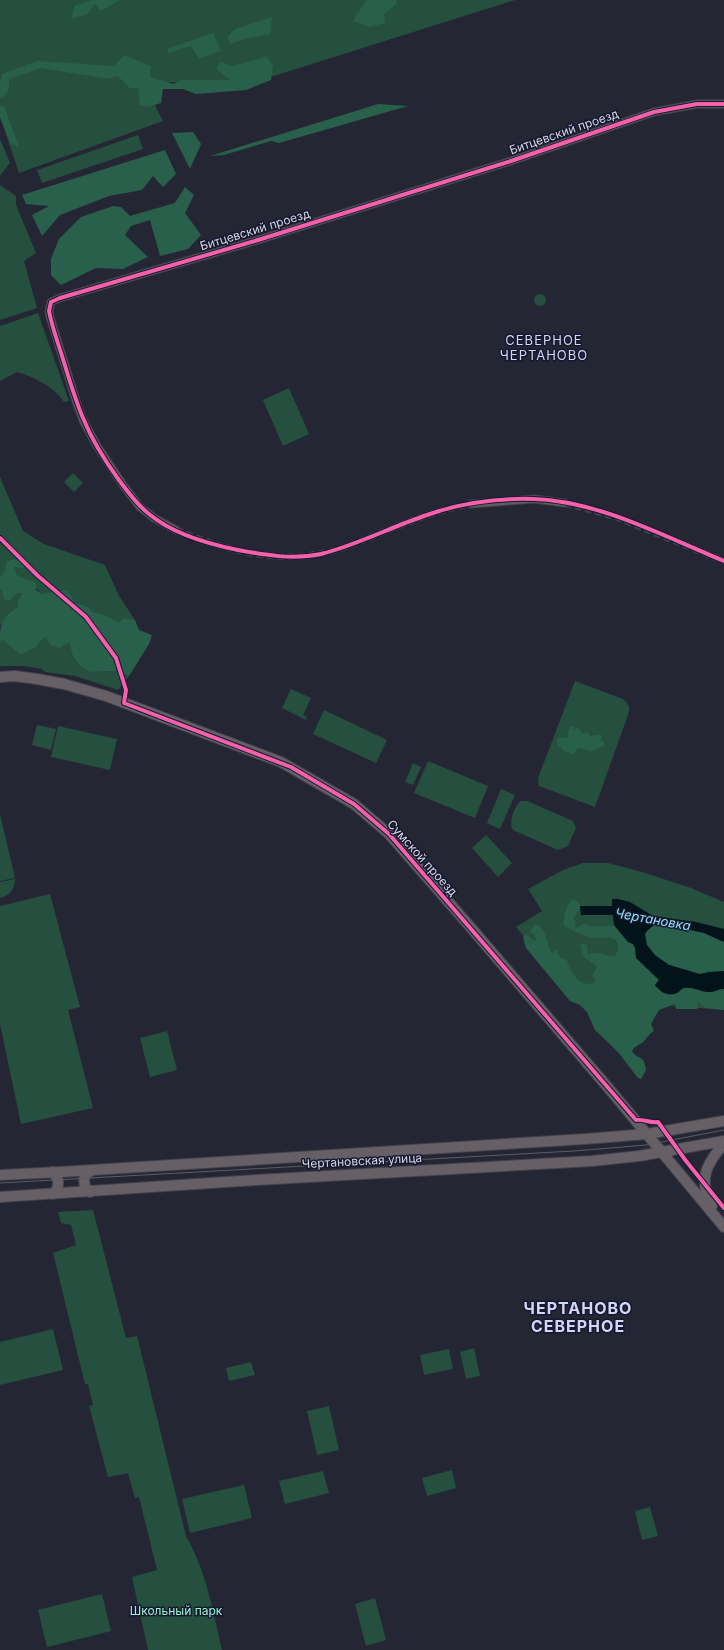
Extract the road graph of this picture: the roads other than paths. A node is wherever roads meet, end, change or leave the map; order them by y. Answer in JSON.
{"nodes":[{"id":1,"x":724,"y":104,"type":"edge"},
{"id":2,"x":565,"y":503,"type":"tunnel mouth"},
{"id":3,"x":470,"y":504,"type":"tunnel mouth"},
{"id":4,"x":176,"y":530,"type":"tunnel mouth"},
{"id":5,"x":0,"y":677,"type":"edge"},
{"id":6,"x":724,"y":1121,"type":"edge"},
{"id":7,"x":647,"y":1134,"type":"junction"},
{"id":8,"x":724,"y":1142,"type":"edge"},
{"id":9,"x":663,"y":1153,"type":"junction"},
{"id":10,"x":93,"y":1170,"type":"junction"},
{"id":11,"x":52,"y":1172,"type":"junction"},
{"id":12,"x":0,"y":1174,"type":"edge"},
{"id":13,"x":90,"y":1192,"type":"junction"},
{"id":14,"x":53,"y":1194,"type":"junction"},
{"id":15,"x":0,"y":1197,"type":"edge"},
{"id":16,"x":723,"y":1226,"type":"edge"}],
"edges":[{"from":1,"to":4,"type":"street","name":"Битцевский проезд"},
{"from":2,"to":3,"type":"street"},
{"from":5,"to":7,"type":"main road","name":"Сумской проезд"},
{"from":6,"to":7,"type":"main road","name":"Чертановская улица"},
{"from":7,"to":9,"type":"main road","name":"Сумской проезд"},
{"from":7,"to":10,"type":"main road","name":"Чертановская улица"},
{"from":8,"to":9,"type":"main road","name":"Чертановская улица"},
{"from":8,"to":16,"type":"main road"},
{"from":9,"to":13,"type":"main road","name":"Чертановская улица"},
{"from":9,"to":16,"type":"main road","name":"Сумской проезд"},
{"from":10,"to":11,"type":"main road","name":"Чертановская улица"},
{"from":10,"to":13,"type":"main road"},
{"from":11,"to":12,"type":"main road","name":"Чертановская улица"},
{"from":11,"to":14,"type":"main road"},
{"from":13,"to":14,"type":"main road","name":"Чертановская улица"},
{"from":14,"to":15,"type":"main road","name":"Чертановская улица"}]}
